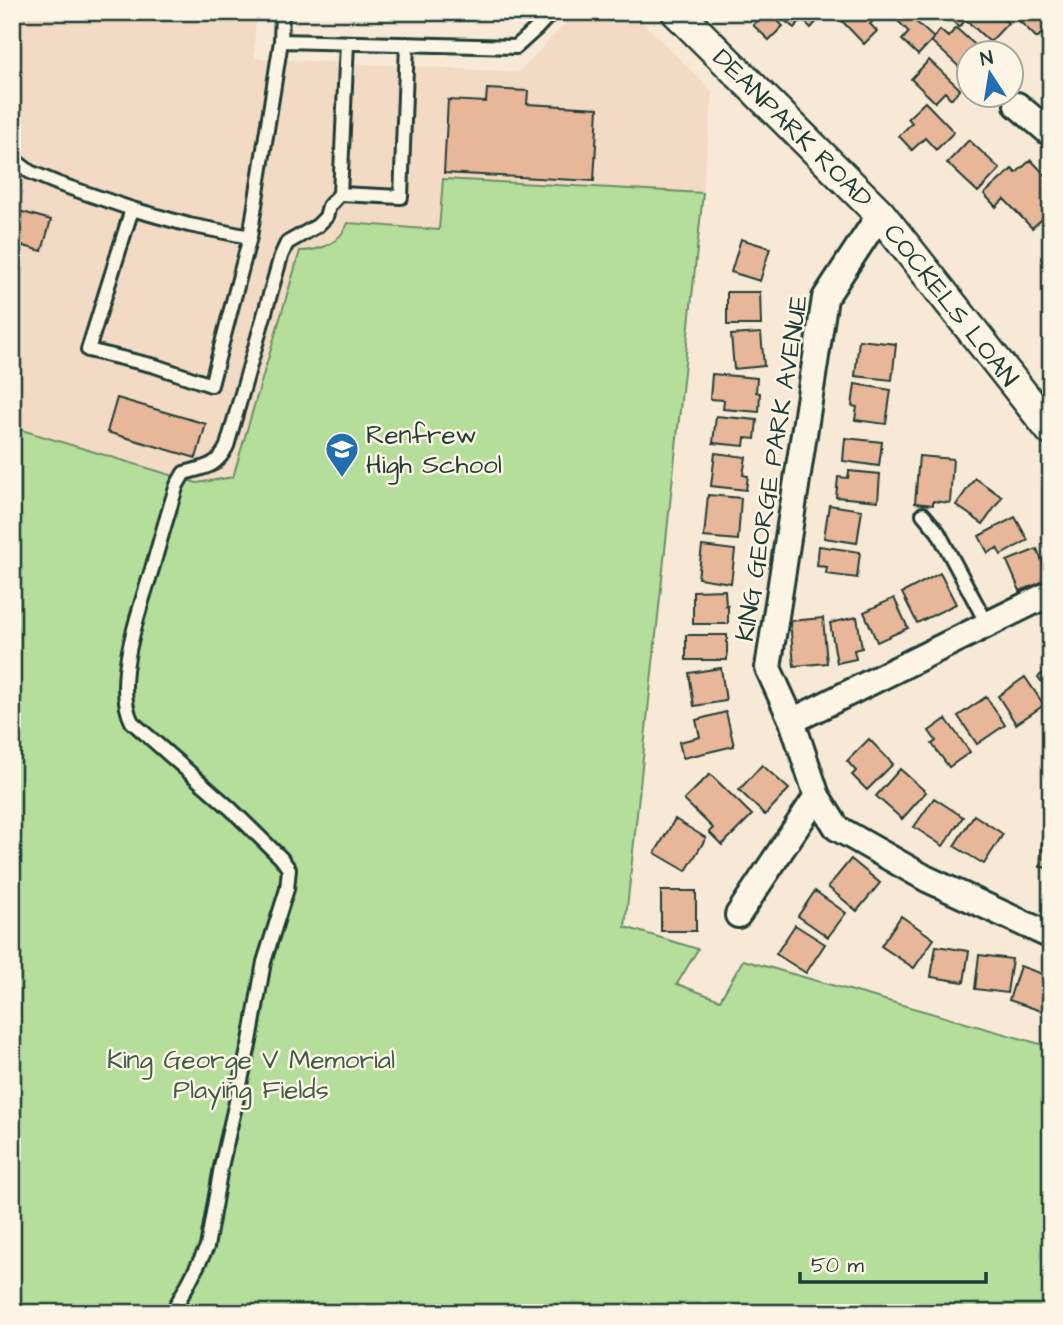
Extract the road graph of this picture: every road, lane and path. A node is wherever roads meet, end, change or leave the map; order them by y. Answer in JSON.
{"nodes":[{"id":1,"x":282,"y":12,"type":"edge"},
{"id":2,"x":552,"y":12,"type":"edge"},
{"id":3,"x":677,"y":12,"type":"edge"},
{"id":4,"x":281,"y":41,"type":"junction"},
{"id":5,"x":347,"y":43,"type":"junction"},
{"id":6,"x":407,"y":44,"type":"junction"},
{"id":7,"x":1021,"y":108,"type":"edge"},
{"id":8,"x":1051,"y":134,"type":"edge"},
{"id":9,"x":12,"y":158,"type":"edge"},
{"id":10,"x":340,"y":194,"type":"junction"},
{"id":11,"x":132,"y":209,"type":"junction"},
{"id":12,"x":880,"y":214,"type":"junction"},
{"id":13,"x":250,"y":237,"type":"junction"},
{"id":14,"x":1051,"y":430,"type":"edge"},
{"id":15,"x":923,"y":513,"type":"dead end"},
{"id":16,"x":1051,"y":593,"type":"edge"},
{"id":17,"x":987,"y":624,"type":"junction"},
{"id":18,"x":792,"y":721,"type":"junction"},
{"id":19,"x":817,"y":796,"type":"junction"},
{"id":20,"x":737,"y":915,"type":"dead end"},
{"id":21,"x":1051,"y":936,"type":"edge"},
{"id":22,"x":172,"y":1313,"type":"edge"}],
"edges":[{"from":1,"to":4,"type":"lane"},
{"from":2,"to":6,"type":"lane"},
{"from":3,"to":12,"type":"street","name":"DEANPARK ROAD"},
{"from":4,"to":5,"type":"lane"},
{"from":4,"to":13,"type":"lane"},
{"from":5,"to":6,"type":"lane"},
{"from":5,"to":10,"type":"lane"},
{"from":6,"to":10,"type":"lane"},
{"from":7,"to":8,"type":"street"},
{"from":9,"to":11,"type":"lane"},
{"from":10,"to":22,"type":"lane"},
{"from":11,"to":13,"type":"lane"},
{"from":11,"to":13,"type":"lane"},
{"from":12,"to":14,"type":"street","name":"COCKELS LOAN"},
{"from":12,"to":18,"type":"street","name":"KING GEORGE PARK AVENUE"},
{"from":15,"to":17,"type":"lane"},
{"from":16,"to":17,"type":"street"},
{"from":17,"to":18,"type":"street"},
{"from":18,"to":19,"type":"street","name":"KING GEORGE PARK AVENUE"},
{"from":19,"to":20,"type":"street"},
{"from":19,"to":21,"type":"street","name":"KING GEORGE PARK AVENUE"}]}
